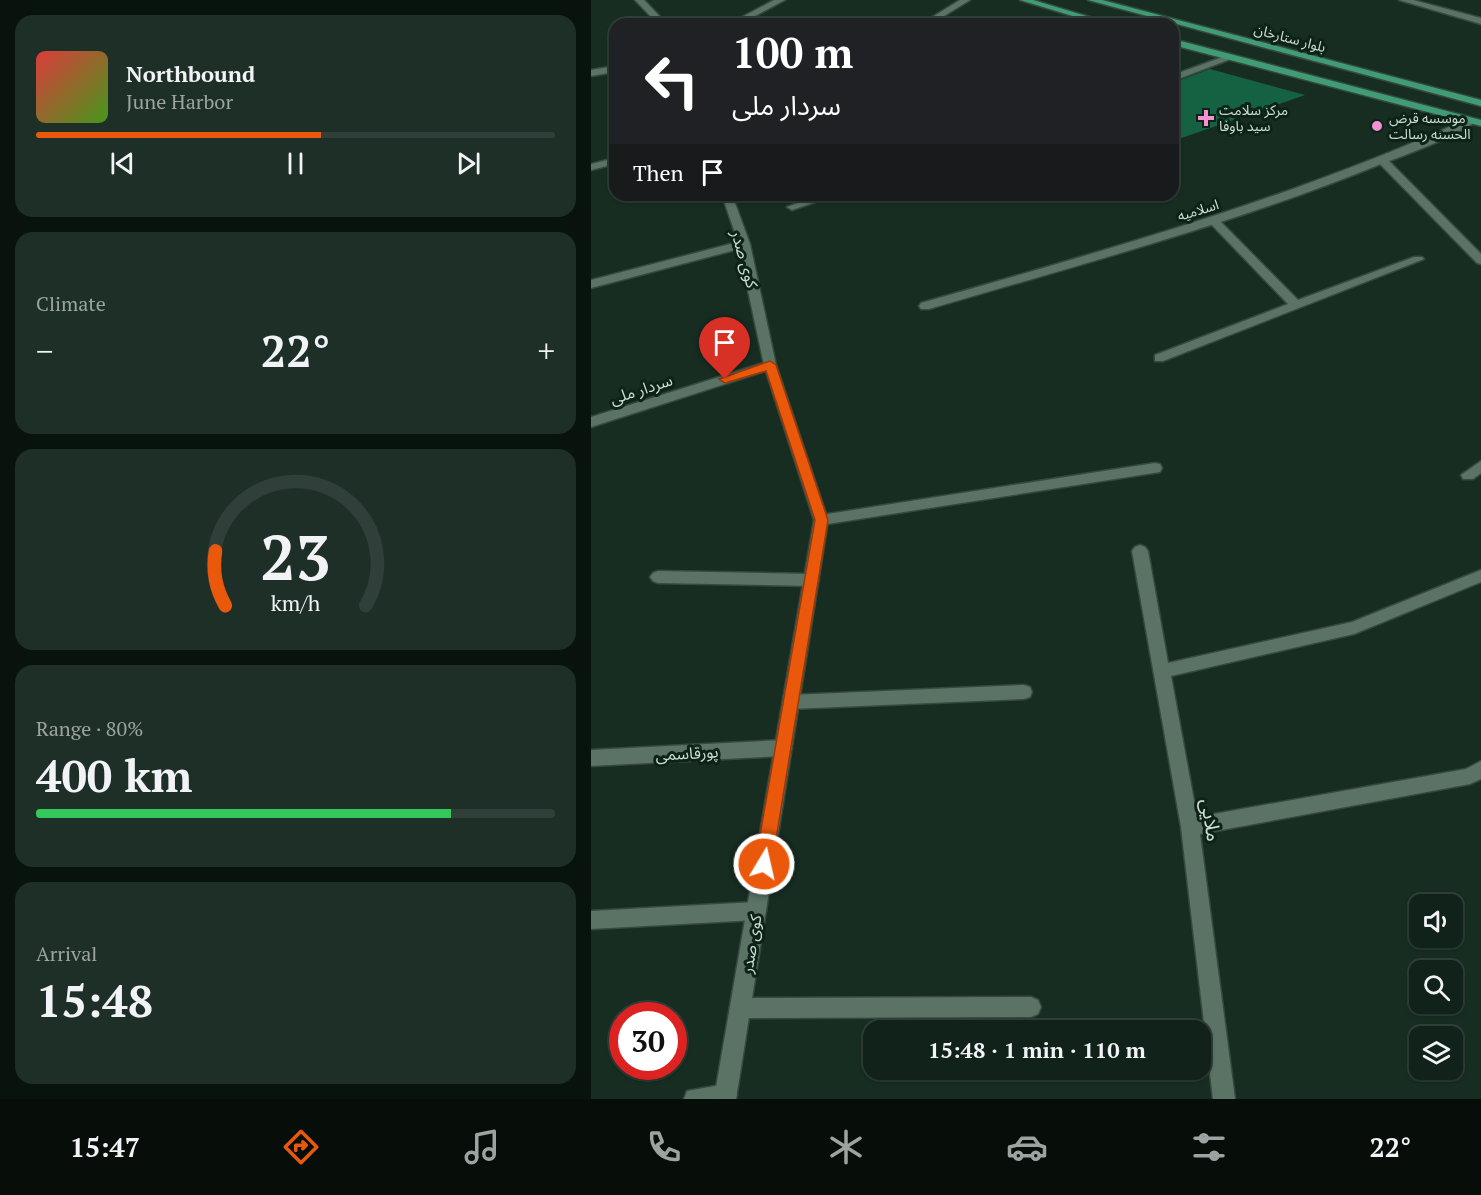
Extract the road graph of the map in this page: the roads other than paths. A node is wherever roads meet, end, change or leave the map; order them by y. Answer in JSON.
{"nodes":[{"id":1,"x":639,"y":0,"type":"edge"},
{"id":2,"x":781,"y":0,"type":"edge"},
{"id":3,"x":966,"y":0,"type":"edge"},
{"id":4,"x":1024,"y":0,"type":"edge"},
{"id":5,"x":1092,"y":0,"type":"edge"},
{"id":6,"x":1403,"y":0,"type":"edge"},
{"id":7,"x":657,"y":18,"type":"edge"},
{"id":8,"x":745,"y":18,"type":"edge"},
{"id":9,"x":935,"y":18,"type":"edge"},
{"id":10,"x":1088,"y":18,"type":"edge"},
{"id":11,"x":1160,"y":18,"type":"edge"},
{"id":12,"x":1481,"y":21,"type":"edge"},
{"id":13,"x":1179,"y":23,"type":"edge"},
{"id":14,"x":1179,"y":44,"type":"edge"},
{"id":15,"x":1231,"y":57,"type":"junction"},
{"id":16,"x":609,"y":70,"type":"edge"},
{"id":17,"x":591,"y":73,"type":"edge"},
{"id":18,"x":1179,"y":76,"type":"edge"},
{"id":19,"x":1481,"y":103,"type":"edge"},
{"id":20,"x":1476,"y":122,"type":"edge"},
{"id":21,"x":1383,"y":161,"type":"junction"},
{"id":22,"x":609,"y":162,"type":"edge"},
{"id":23,"x":591,"y":167,"type":"edge"},
{"id":24,"x":729,"y":201,"type":"edge"},
{"id":25,"x":812,"y":201,"type":"edge"},
{"id":26,"x":792,"y":207,"type":"dead end"},
{"id":27,"x":1214,"y":222,"type":"junction"},
{"id":28,"x":744,"y":244,"type":"junction"},
{"id":29,"x":1418,"y":260,"type":"dead end"},
{"id":30,"x":1481,"y":261,"type":"edge"},
{"id":31,"x":591,"y":284,"type":"edge"},
{"id":32,"x":925,"y":306,"type":"dead end"},
{"id":33,"x":1297,"y":306,"type":"junction"},
{"id":34,"x":1159,"y":358,"type":"dead end"},
{"id":35,"x":770,"y":365,"type":"junction"},
{"id":36,"x":591,"y":422,"type":"edge"},
{"id":37,"x":1481,"y":466,"type":"edge"},
{"id":38,"x":1155,"y":468,"type":"dead end"},
{"id":39,"x":1468,"y":475,"type":"dead end"},
{"id":40,"x":821,"y":520,"type":"junction"},
{"id":41,"x":1140,"y":550,"type":"dead end"},
{"id":42,"x":1481,"y":576,"type":"edge"},
{"id":43,"x":658,"y":577,"type":"dead end"},
{"id":44,"x":811,"y":580,"type":"junction"},
{"id":45,"x":1162,"y":671,"type":"junction"},
{"id":46,"x":1024,"y":692,"type":"dead end"},
{"id":47,"x":791,"y":702,"type":"junction"},
{"id":48,"x":783,"y":748,"type":"junction"},
{"id":49,"x":591,"y":758,"type":"edge"},
{"id":50,"x":1481,"y":769,"type":"edge"},
{"id":51,"x":1190,"y":827,"type":"junction"},
{"id":52,"x":756,"y":911,"type":"junction"},
{"id":53,"x":591,"y":920,"type":"edge"},
{"id":54,"x":1031,"y":1007,"type":"dead end"},
{"id":55,"x":740,"y":1008,"type":"junction"},
{"id":56,"x":725,"y":1097,"type":"edge"},
{"id":57,"x":695,"y":1099,"type":"edge"},
{"id":58,"x":1224,"y":1099,"type":"edge"}],
"edges":[{"from":1,"to":7,"type":"street"},
{"from":2,"to":8,"type":"street"},
{"from":3,"to":9,"type":"street"},
{"from":4,"to":10,"type":"main road"},
{"from":5,"to":11,"type":"main road","name":"بلوار ستارخان"},
{"from":6,"to":12,"type":"street"},
{"from":13,"to":19,"type":"main road","name":"بلوار ستارخان"},
{"from":14,"to":15,"type":"main road"},
{"from":15,"to":18,"type":"street"},
{"from":15,"to":20,"type":"main road"},
{"from":16,"to":17,"type":"street"},
{"from":20,"to":21,"type":"street","name":"اسلامیه"},
{"from":21,"to":27,"type":"street","name":"اسلامیه"},
{"from":21,"to":30,"type":"street"},
{"from":22,"to":23,"type":"street"},
{"from":24,"to":28,"type":"street","name":"کوی صدر"},
{"from":25,"to":26,"type":"street"},
{"from":27,"to":32,"type":"street","name":"اسلامیه"},
{"from":27,"to":33,"type":"street"},
{"from":28,"to":31,"type":"street"},
{"from":28,"to":35,"type":"street","name":"کوی صدر"},
{"from":29,"to":33,"type":"street"},
{"from":33,"to":34,"type":"street"},
{"from":35,"to":36,"type":"street","name":"سردار ملی"},
{"from":35,"to":40,"type":"street","name":"کوی صدر"},
{"from":37,"to":39,"type":"street"},
{"from":38,"to":40,"type":"street"},
{"from":40,"to":44,"type":"street","name":"کوی صدر"},
{"from":41,"to":45,"type":"street","name":"ملایی"},
{"from":42,"to":45,"type":"street"},
{"from":43,"to":44,"type":"street"},
{"from":44,"to":47,"type":"street","name":"کوی صدر"},
{"from":45,"to":51,"type":"street","name":"ملایی"},
{"from":46,"to":47,"type":"street"},
{"from":47,"to":48,"type":"street","name":"کوی صدر"},
{"from":48,"to":49,"type":"street","name":"پورقاسمی"},
{"from":48,"to":52,"type":"street","name":"کوی صدر"},
{"from":50,"to":51,"type":"street"},
{"from":51,"to":58,"type":"street","name":"ملایی"},
{"from":52,"to":53,"type":"street"},
{"from":52,"to":55,"type":"street","name":"کوی صدر"},
{"from":54,"to":55,"type":"street"},
{"from":55,"to":56,"type":"street","name":"کوی صدر"},
{"from":56,"to":57,"type":"street"}]}
